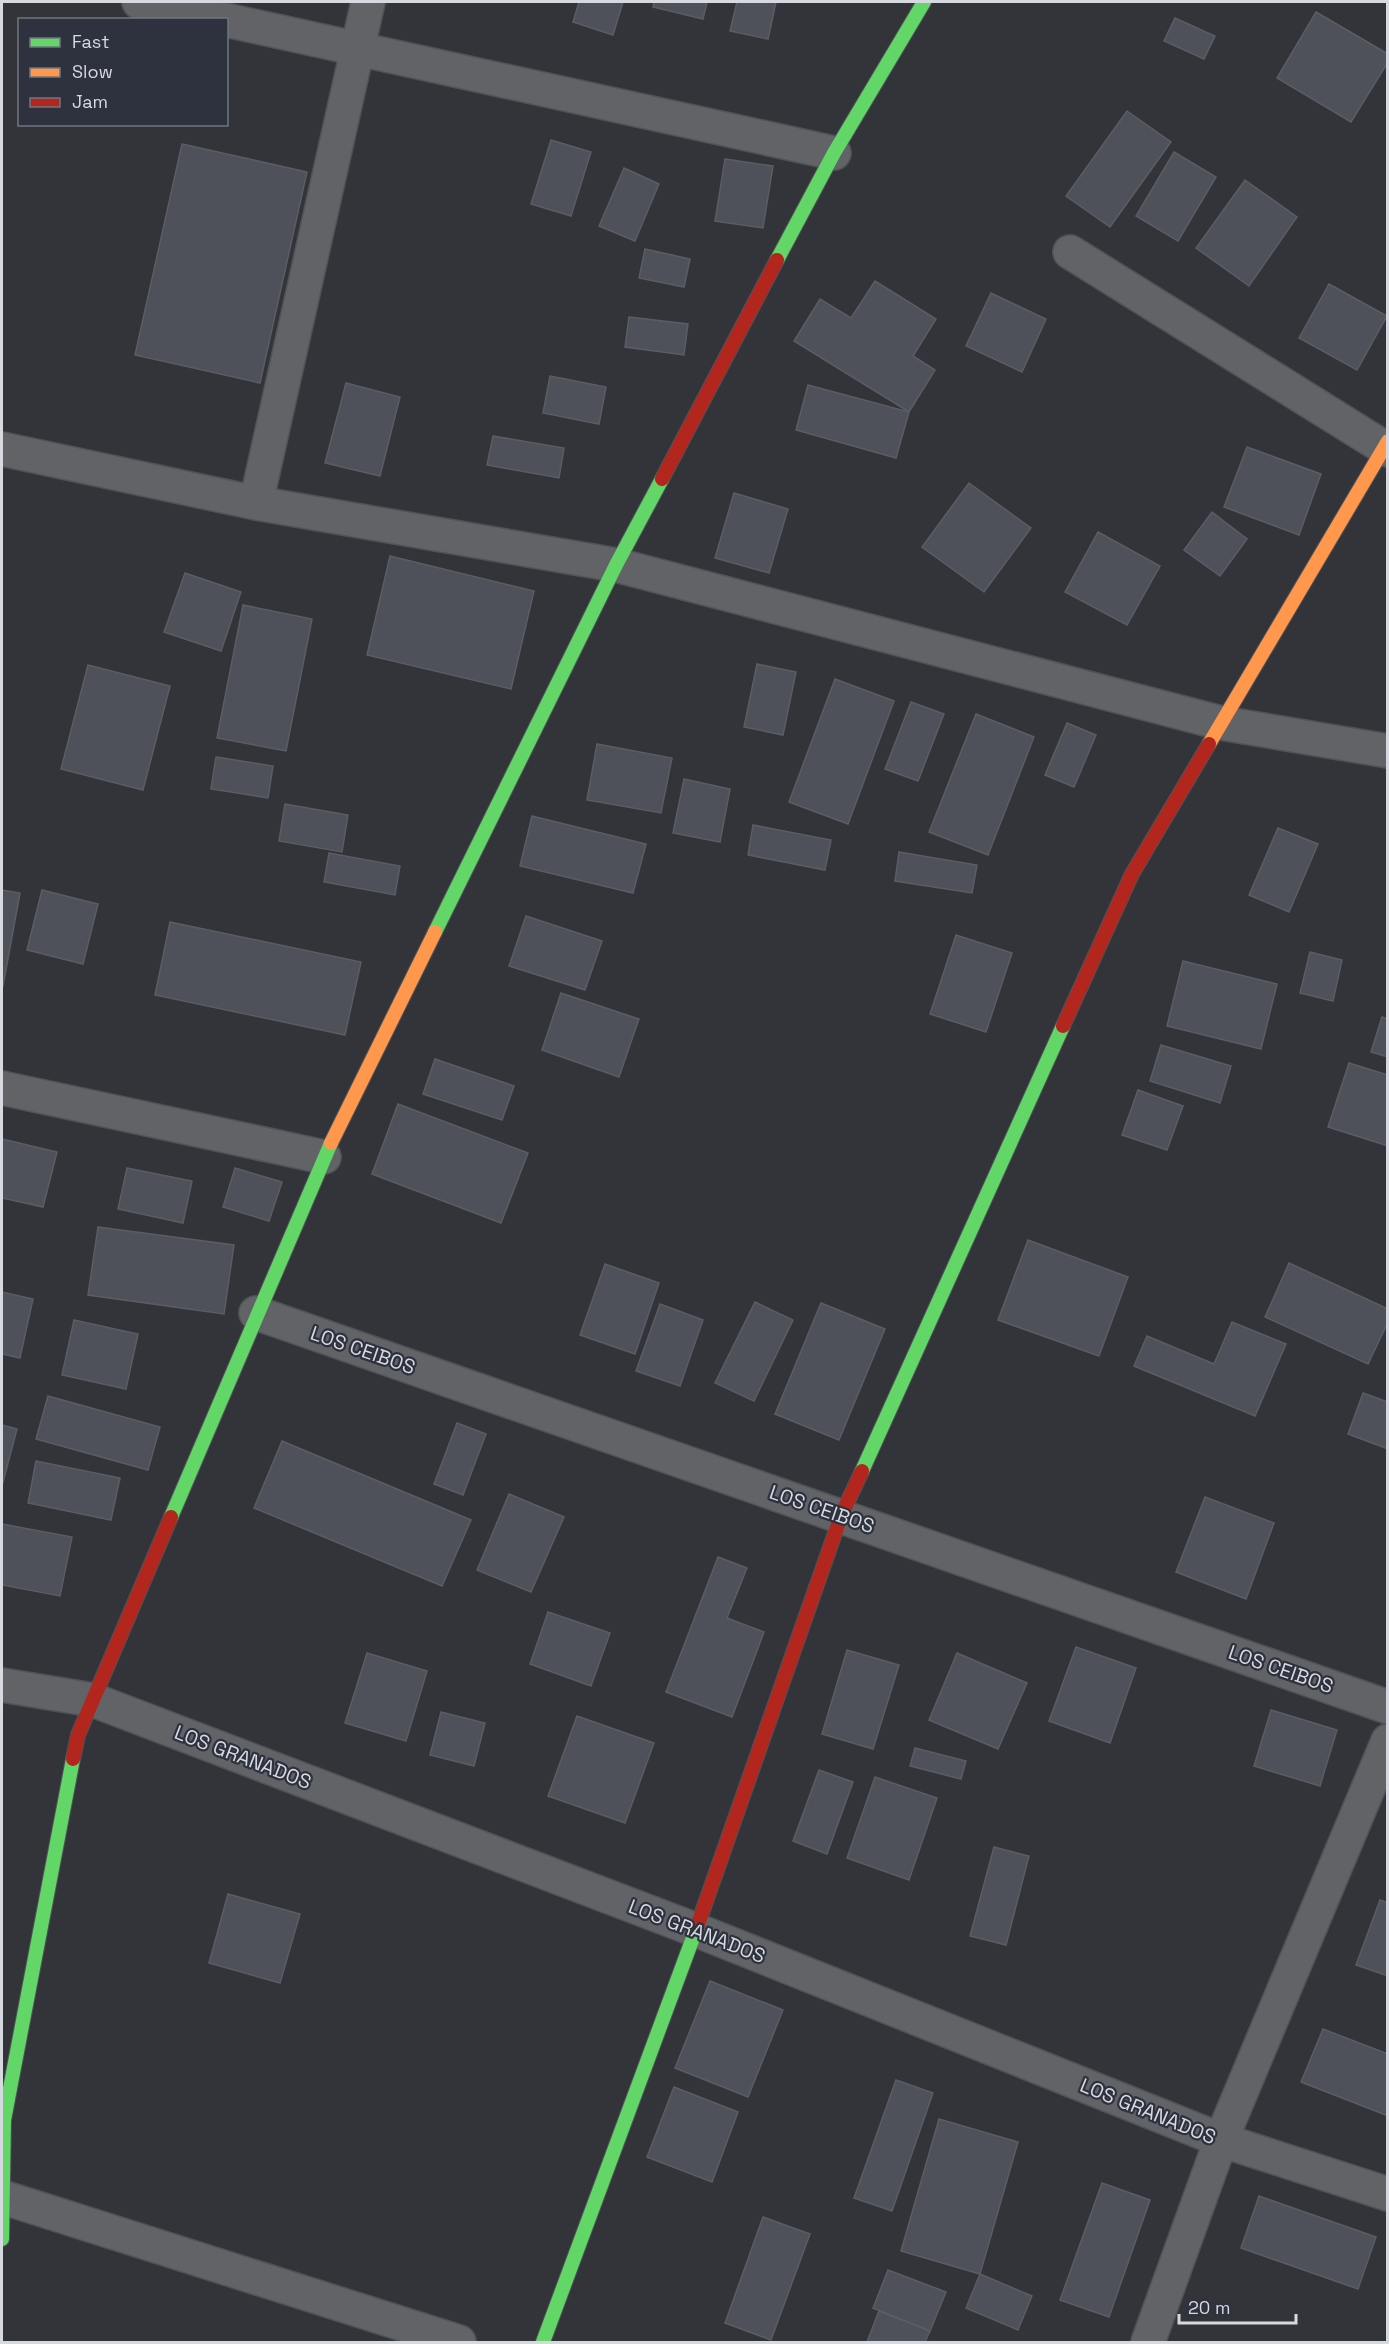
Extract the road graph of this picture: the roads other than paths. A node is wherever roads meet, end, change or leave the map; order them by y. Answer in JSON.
{"nodes":[{"id":1,"x":139,"y":2,"type":"edge"},
{"id":2,"x":368,"y":2,"type":"edge"},
{"id":3,"x":924,"y":2,"type":"edge"},
{"id":4,"x":216,"y":18,"type":"edge"},
{"id":5,"x":228,"y":20,"type":"edge"},
{"id":6,"x":358,"y":47,"type":"junction"},
{"id":7,"x":834,"y":153,"type":"junction"},
{"id":8,"x":1070,"y":252,"type":"dead end"},
{"id":9,"x":1386,"y":446,"type":"edge"},
{"id":10,"x":2,"y":449,"type":"edge"},
{"id":11,"x":256,"y":503,"type":"junction"},
{"id":12,"x":616,"y":565,"type":"junction"},
{"id":13,"x":1221,"y":723,"type":"junction"},
{"id":14,"x":1388,"y":751,"type":"edge"},
{"id":15,"x":2,"y":1089,"type":"edge"},
{"id":16,"x":324,"y":1157,"type":"junction"},
{"id":17,"x":256,"y":1313,"type":"junction"},
{"id":18,"x":841,"y":1516,"type":"junction"},
{"id":19,"x":2,"y":1685,"type":"edge"},
{"id":20,"x":93,"y":1700,"type":"junction"},
{"id":21,"x":1388,"y":1707,"type":"edge"},
{"id":22,"x":1388,"y":1741,"type":"edge"},
{"id":23,"x":696,"y":1930,"type":"junction"},
{"id":24,"x":1221,"y":2140,"type":"junction"},
{"id":25,"x":1388,"y":2194,"type":"edge"},
{"id":26,"x":2,"y":2197,"type":"edge"},
{"id":27,"x":2,"y":2239,"type":"edge"},
{"id":28,"x":459,"y":2343,"type":"edge"},
{"id":29,"x":543,"y":2343,"type":"edge"},
{"id":30,"x":1148,"y":2343,"type":"edge"}],
"edges":[{"from":1,"to":4,"type":"street"},
{"from":2,"to":6,"type":"street"},
{"from":3,"to":7,"type":"street"},
{"from":5,"to":6,"type":"street"},
{"from":6,"to":7,"type":"street"},
{"from":6,"to":11,"type":"street"},
{"from":7,"to":12,"type":"street"},
{"from":8,"to":9,"type":"street"},
{"from":9,"to":13,"type":"street"},
{"from":10,"to":11,"type":"street"},
{"from":11,"to":12,"type":"street"},
{"from":12,"to":13,"type":"street"},
{"from":12,"to":16,"type":"street"},
{"from":13,"to":14,"type":"street"},
{"from":13,"to":18,"type":"street"},
{"from":15,"to":16,"type":"street"},
{"from":16,"to":17,"type":"street"},
{"from":17,"to":18,"type":"street","name":"LOS CEIBOS"},
{"from":17,"to":20,"type":"street"},
{"from":18,"to":21,"type":"street","name":"LOS CEIBOS"},
{"from":18,"to":23,"type":"street"},
{"from":19,"to":20,"type":"street","name":"LOS GRANADOS"},
{"from":20,"to":23,"type":"street","name":"LOS GRANADOS"},
{"from":20,"to":26,"type":"street"},
{"from":22,"to":24,"type":"street"},
{"from":23,"to":24,"type":"street","name":"LOS GRANADOS"},
{"from":23,"to":29,"type":"street"},
{"from":24,"to":25,"type":"street","name":"LOS GRANADOS"},
{"from":24,"to":30,"type":"street"},
{"from":26,"to":27,"type":"street"},
{"from":26,"to":28,"type":"street"}]}
